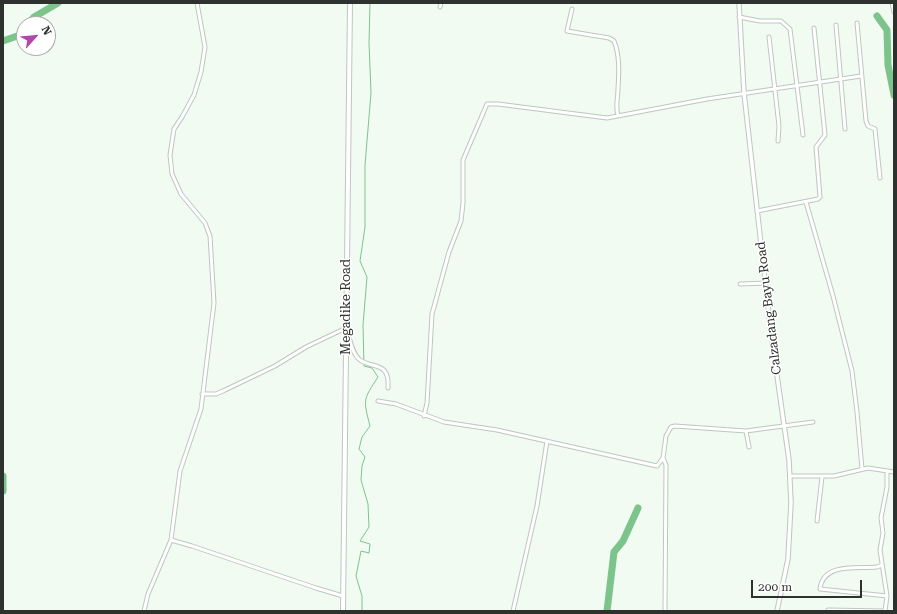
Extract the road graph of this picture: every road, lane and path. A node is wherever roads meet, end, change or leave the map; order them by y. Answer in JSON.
{"nodes":[{"id":1,"x":197,"y":3,"type":"edge"},
{"id":2,"x":350,"y":3,"type":"edge"},
{"id":3,"x":441,"y":3,"type":"edge"},
{"id":4,"x":739,"y":3,"type":"edge"},
{"id":5,"x":892,"y":3,"type":"edge"},
{"id":6,"x":440,"y":7,"type":"dead end"},
{"id":7,"x":572,"y":10,"type":"dead end"},
{"id":8,"x":894,"y":12,"type":"edge"},
{"id":9,"x":739,"y":17,"type":"junction"},
{"id":10,"x":857,"y":23,"type":"dead end"},
{"id":11,"x":836,"y":25,"type":"dead end"},
{"id":12,"x":814,"y":28,"type":"dead end"},
{"id":13,"x":769,"y":38,"type":"dead end"},
{"id":14,"x":861,"y":76,"type":"junction"},
{"id":15,"x":842,"y":79,"type":"junction"},
{"id":16,"x":820,"y":82,"type":"junction"},
{"id":17,"x":797,"y":86,"type":"junction"},
{"id":18,"x":774,"y":89,"type":"junction"},
{"id":19,"x":744,"y":93,"type":"junction"},
{"id":20,"x":618,"y":115,"type":"junction"},
{"id":21,"x":845,"y":129,"type":"dead end"},
{"id":22,"x":803,"y":135,"type":"dead end"},
{"id":23,"x":778,"y":141,"type":"dead end"},
{"id":24,"x":880,"y":178,"type":"dead end"},
{"id":25,"x":806,"y":202,"type":"junction"},
{"id":26,"x":757,"y":211,"type":"junction"},
{"id":27,"x":766,"y":283,"type":"junction"},
{"id":28,"x":740,"y":284,"type":"dead end"},
{"id":29,"x":346,"y":328,"type":"junction"},
{"id":30,"x":388,"y":388,"type":"dead end"},
{"id":31,"x":202,"y":394,"type":"junction"},
{"id":32,"x":378,"y":401,"type":"dead end"},
{"id":33,"x":424,"y":416,"type":"junction"},
{"id":34,"x":814,"y":422,"type":"dead end"},
{"id":35,"x":785,"y":424,"type":"junction"},
{"id":36,"x":746,"y":431,"type":"junction"},
{"id":37,"x":547,"y":441,"type":"junction"},
{"id":38,"x":749,"y":447,"type":"dead end"},
{"id":39,"x":663,"y":458,"type":"junction"},
{"id":40,"x":862,"y":469,"type":"junction"},
{"id":41,"x":887,"y":471,"type":"junction"},
{"id":42,"x":894,"y":472,"type":"edge"},
{"id":43,"x":790,"y":476,"type":"junction"},
{"id":44,"x":822,"y":477,"type":"junction"},
{"id":45,"x":817,"y":521,"type":"dead end"},
{"id":46,"x":171,"y":540,"type":"junction"},
{"id":47,"x":882,"y":565,"type":"junction"},
{"id":48,"x":343,"y":596,"type":"junction"},
{"id":49,"x":887,"y":596,"type":"junction"},
{"id":50,"x":828,"y":610,"type":"dead end"},
{"id":51,"x":144,"y":611,"type":"edge"},
{"id":52,"x":343,"y":611,"type":"edge"},
{"id":53,"x":513,"y":611,"type":"edge"},
{"id":54,"x":665,"y":611,"type":"edge"},
{"id":55,"x":777,"y":611,"type":"edge"},
{"id":56,"x":885,"y":611,"type":"edge"}],
"edges":[{"from":1,"to":31,"type":"street"},
{"from":2,"to":29,"type":"main road","name":"Megadike Road"},
{"from":3,"to":6,"type":"street"},
{"from":4,"to":9,"type":"street","name":"Calzadang Bayu Road"},
{"from":5,"to":8,"type":"street"},
{"from":7,"to":20,"type":"street"},
{"from":9,"to":17,"type":"street"},
{"from":9,"to":19,"type":"street","name":"Calzadang Bayu Road"},
{"from":10,"to":14,"type":"street"},
{"from":11,"to":15,"type":"street"},
{"from":12,"to":16,"type":"street"},
{"from":13,"to":18,"type":"street"},
{"from":14,"to":15,"type":"street"},
{"from":14,"to":24,"type":"street"},
{"from":15,"to":16,"type":"street"},
{"from":15,"to":21,"type":"street"},
{"from":16,"to":17,"type":"street"},
{"from":16,"to":25,"type":"street"},
{"from":17,"to":18,"type":"street"},
{"from":17,"to":22,"type":"street"},
{"from":18,"to":19,"type":"street"},
{"from":18,"to":23,"type":"street"},
{"from":19,"to":20,"type":"street"},
{"from":19,"to":26,"type":"street","name":"Calzadang Bayu Road"},
{"from":20,"to":33,"type":"street"},
{"from":25,"to":26,"type":"street"},
{"from":25,"to":40,"type":"street"},
{"from":26,"to":27,"type":"street","name":"Calzadang Bayu Road"},
{"from":27,"to":28,"type":"street"},
{"from":27,"to":35,"type":"street","name":"Calzadang Bayu Road"},
{"from":29,"to":30,"type":"street"},
{"from":29,"to":31,"type":"street"},
{"from":29,"to":48,"type":"main road","name":"Megadike Road"},
{"from":31,"to":46,"type":"street"},
{"from":32,"to":33,"type":"street"},
{"from":33,"to":37,"type":"street"},
{"from":34,"to":35,"type":"street"},
{"from":35,"to":36,"type":"street"},
{"from":35,"to":43,"type":"street","name":"Calzadang Bayu Road"},
{"from":36,"to":38,"type":"street"},
{"from":36,"to":39,"type":"street"},
{"from":37,"to":39,"type":"street"},
{"from":37,"to":53,"type":"street"},
{"from":39,"to":54,"type":"street"},
{"from":40,"to":41,"type":"street"},
{"from":40,"to":44,"type":"street"},
{"from":41,"to":42,"type":"street"},
{"from":41,"to":47,"type":"street"},
{"from":43,"to":44,"type":"street"},
{"from":43,"to":55,"type":"street","name":"Calzadang Bayu Road"},
{"from":44,"to":45,"type":"street"},
{"from":46,"to":48,"type":"street"},
{"from":46,"to":51,"type":"street"},
{"from":47,"to":49,"type":"street"},
{"from":47,"to":49,"type":"street"},
{"from":48,"to":52,"type":"main road","name":"Megadike Road"},
{"from":49,"to":56,"type":"street"},
{"from":50,"to":56,"type":"street"}]}
